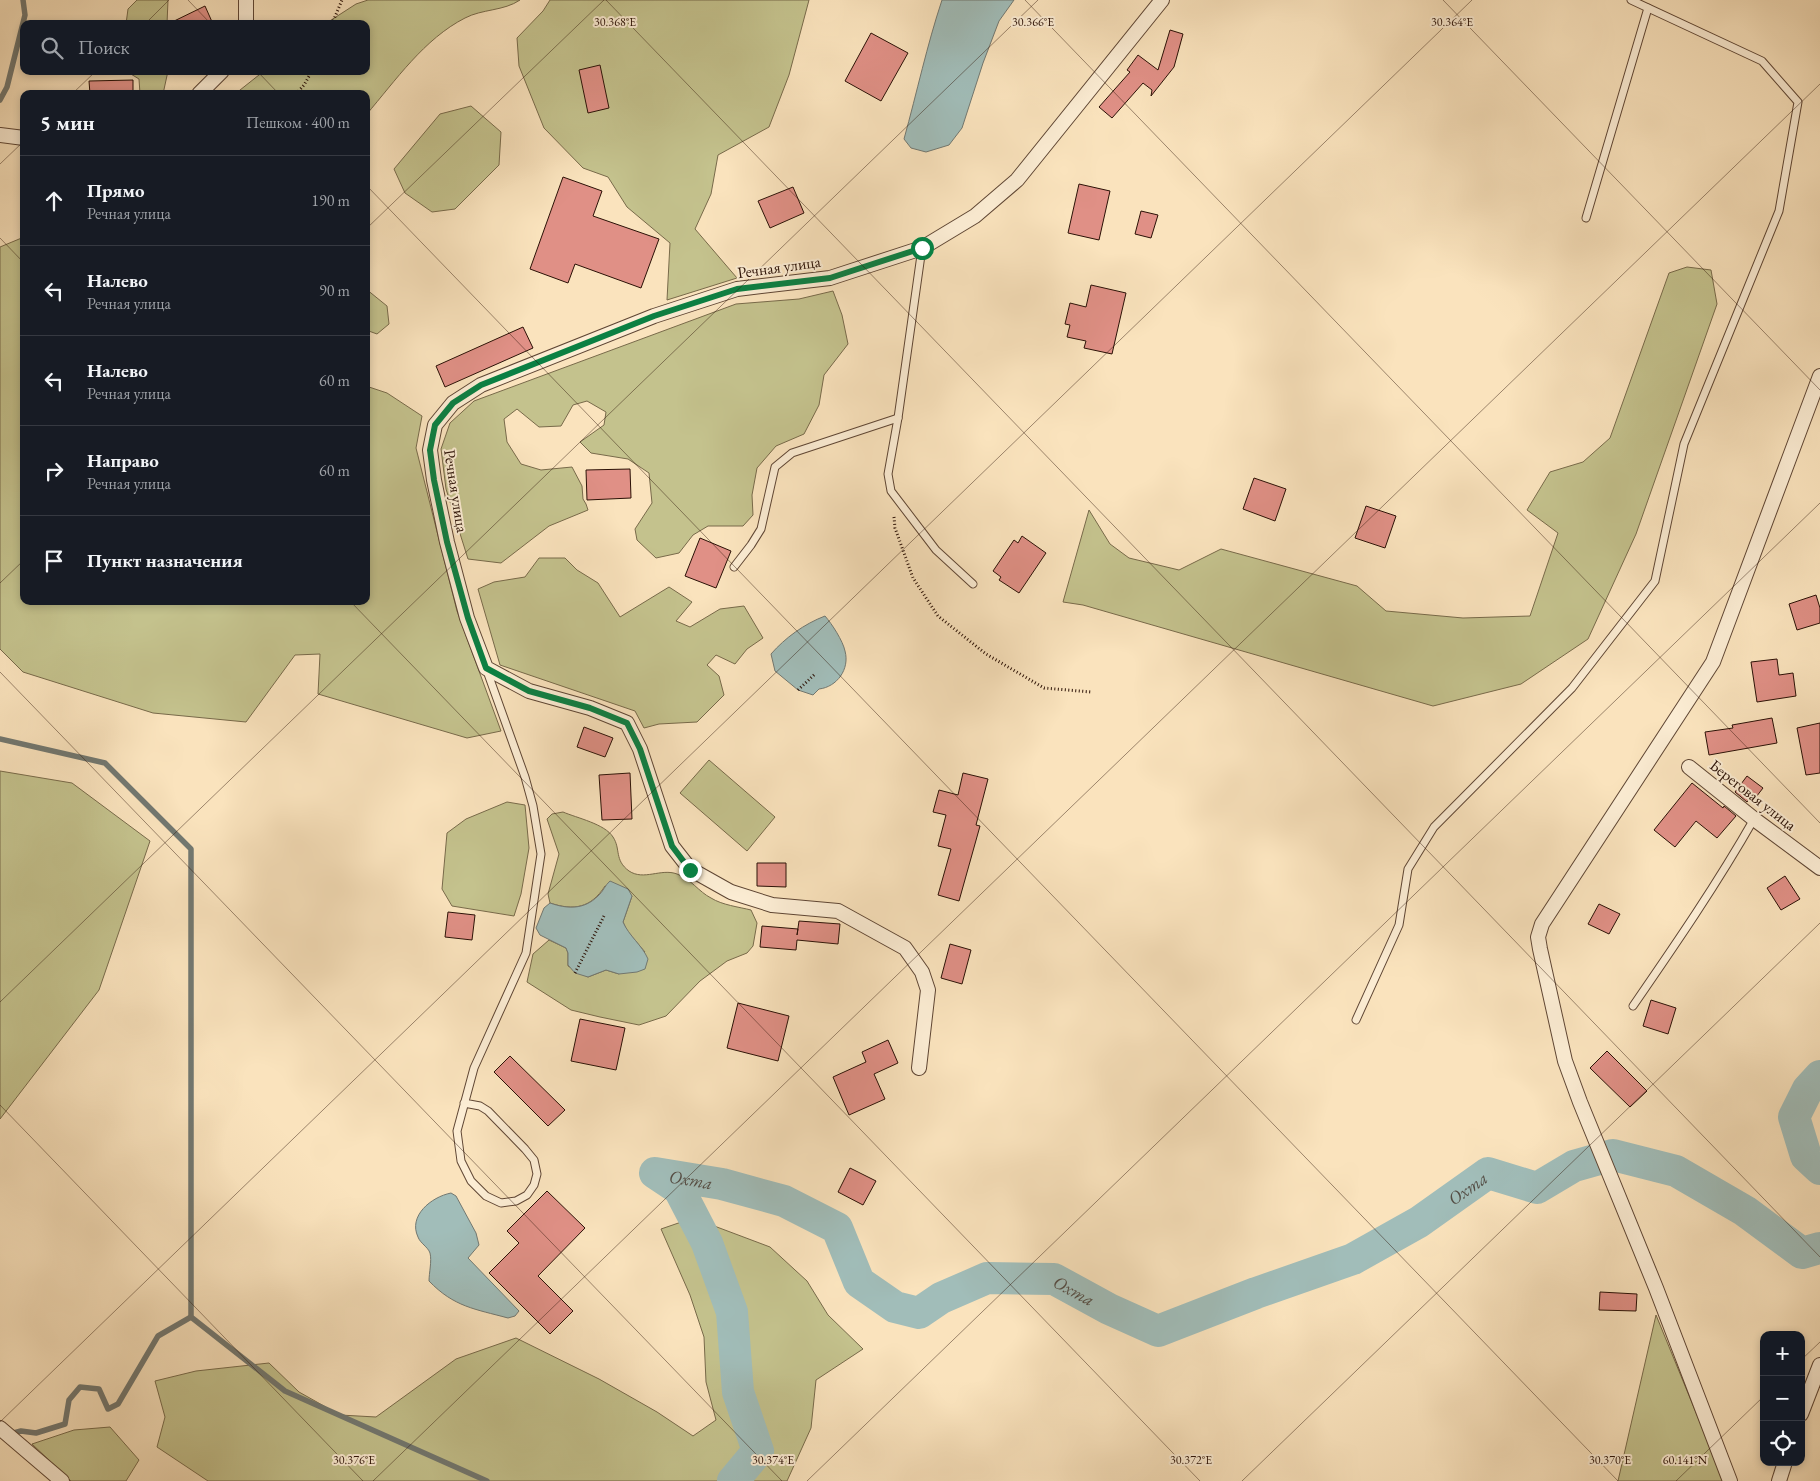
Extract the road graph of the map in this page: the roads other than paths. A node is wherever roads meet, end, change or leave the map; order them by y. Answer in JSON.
{"nodes":[{"id":1,"x":246,"y":0,"type":"edge"},
{"id":2,"x":1162,"y":0,"type":"edge"},
{"id":3,"x":1631,"y":0,"type":"edge"},
{"id":4,"x":1648,"y":8,"type":"junction"},
{"id":5,"x":246,"y":20,"type":"edge"},
{"id":6,"x":218,"y":75,"type":"edge"},
{"id":7,"x":203,"y":90,"type":"edge"},
{"id":8,"x":0,"y":135,"type":"edge"},
{"id":9,"x":20,"y":138,"type":"edge"},
{"id":10,"x":1586,"y":218,"type":"dead end"},
{"id":11,"x":922,"y":248,"type":"junction"},
{"id":12,"x":1820,"y":376,"type":"edge"},
{"id":13,"x":898,"y":418,"type":"junction"},
{"id":14,"x":734,"y":567,"type":"dead end"},
{"id":15,"x":973,"y":584,"type":"dead end"},
{"id":16,"x":486,"y":668,"type":"junction"},
{"id":17,"x":1690,"y":767,"type":"dead end"},
{"id":18,"x":1754,"y":819,"type":"junction"},
{"id":19,"x":1820,"y":868,"type":"edge"},
{"id":20,"x":1632,"y":1006,"type":"dead end"},
{"id":21,"x":1356,"y":1020,"type":"dead end"},
{"id":22,"x":919,"y":1068,"type":"dead end"},
{"id":23,"x":464,"y":1103,"type":"junction"},
{"id":24,"x":1820,"y":1365,"type":"edge"},
{"id":25,"x":1805,"y":1404,"type":"edge"},
{"id":26,"x":0,"y":1428,"type":"edge"},
{"id":27,"x":1784,"y":1466,"type":"edge"},
{"id":28,"x":62,"y":1481,"type":"edge"},
{"id":29,"x":1730,"y":1481,"type":"edge"},
{"id":30,"x":1779,"y":1481,"type":"edge"}],
"edges":[{"from":1,"to":5,"type":"street"},
{"from":2,"to":11,"type":"street","name":"Речная улица"},
{"from":3,"to":4,"type":"lane"},
{"from":4,"to":10,"type":"lane"},
{"from":4,"to":21,"type":"lane"},
{"from":6,"to":7,"type":"street"},
{"from":8,"to":9,"type":"street"},
{"from":11,"to":13,"type":"lane"},
{"from":11,"to":16,"type":"street","name":"Речная улица"},
{"from":12,"to":29,"type":"street"},
{"from":13,"to":14,"type":"lane"},
{"from":13,"to":15,"type":"lane"},
{"from":16,"to":22,"type":"street"},
{"from":16,"to":23,"type":"lane"},
{"from":17,"to":18,"type":"street","name":"Береговая улица"},
{"from":18,"to":19,"type":"street","name":"Береговая улица"},
{"from":18,"to":20,"type":"lane"},
{"from":23,"to":23,"type":"lane"},
{"from":24,"to":25,"type":"street"},
{"from":26,"to":28,"type":"street"},
{"from":27,"to":30,"type":"street"}]}
